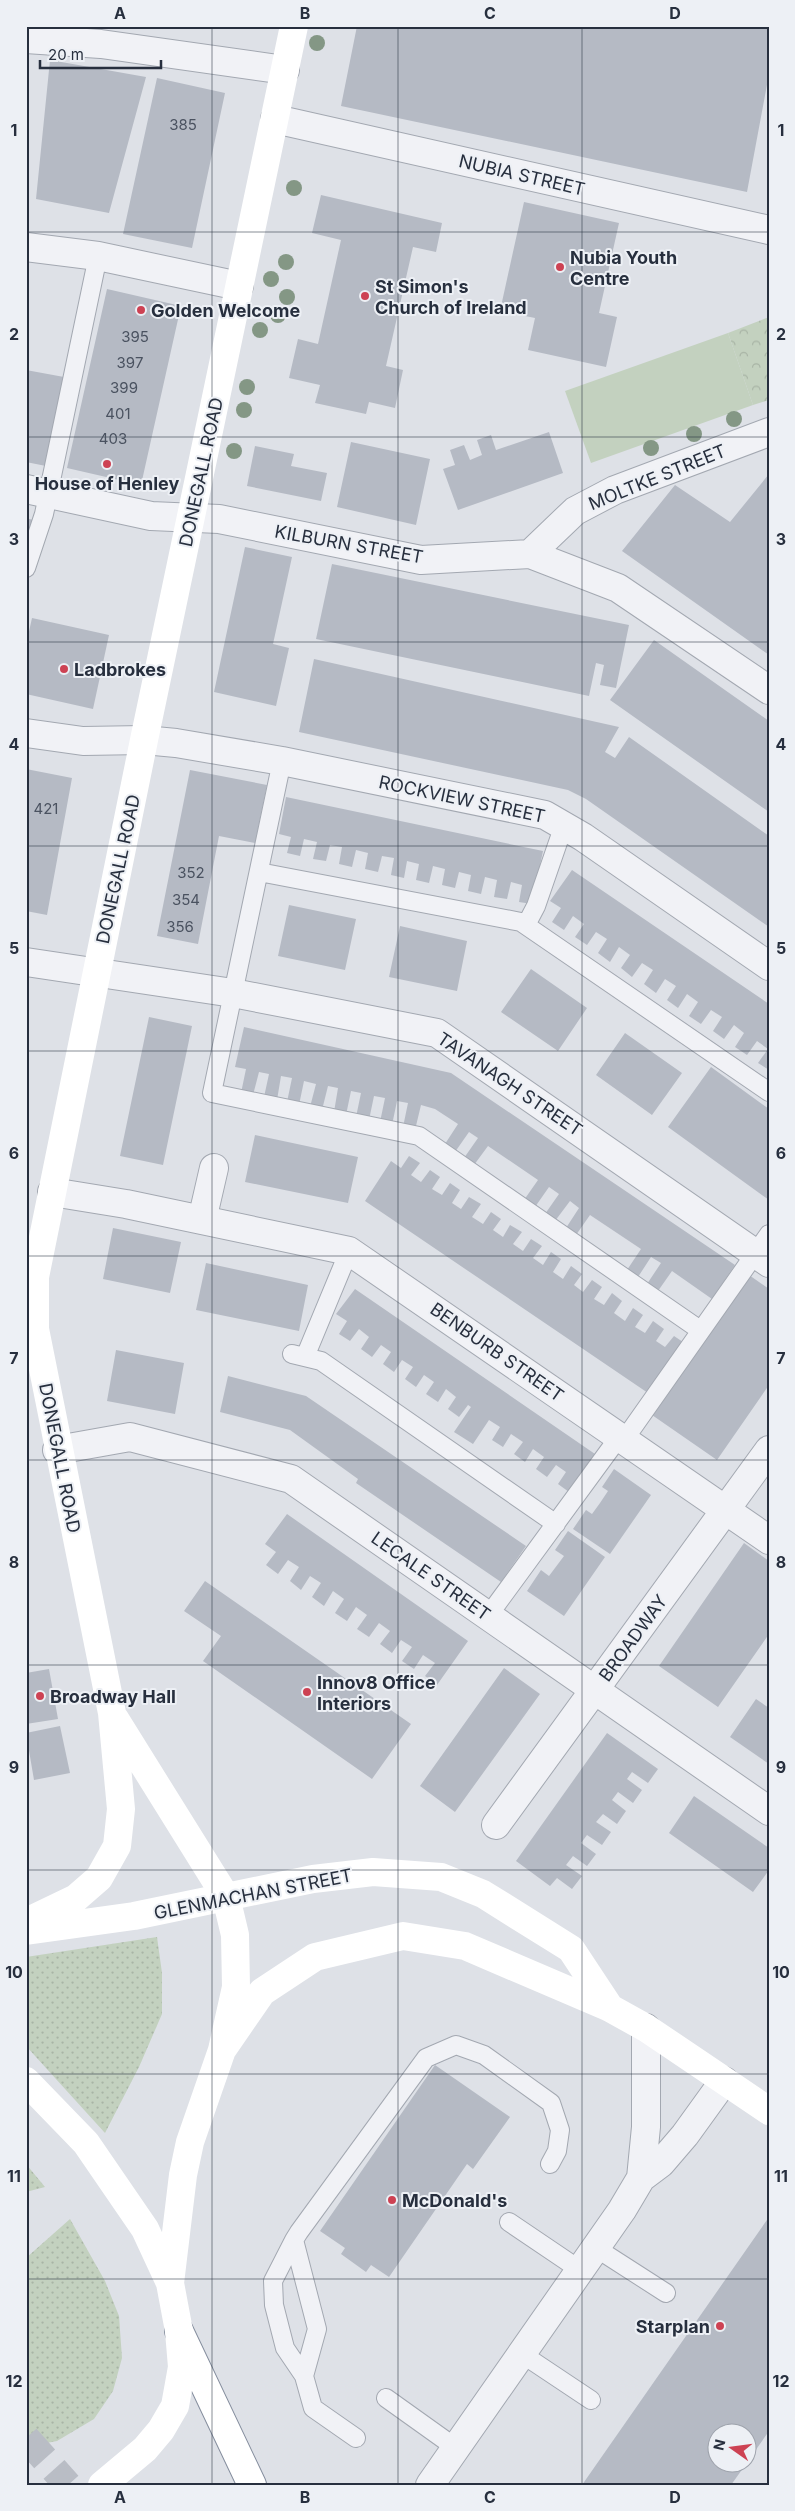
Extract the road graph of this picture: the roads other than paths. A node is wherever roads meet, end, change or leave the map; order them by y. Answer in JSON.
{"nodes":[{"id":1,"x":294,"y":26,"type":"edge"},
{"id":2,"x":26,"y":39,"type":"edge"},
{"id":3,"x":285,"y":70,"type":"junction"},
{"id":4,"x":275,"y":119,"type":"junction"},
{"id":5,"x":769,"y":230,"type":"edge"},
{"id":6,"x":26,"y":247,"type":"edge"},
{"id":7,"x":98,"y":256,"type":"junction"},
{"id":8,"x":239,"y":286,"type":"junction"},
{"id":9,"x":769,"y":432,"type":"edge"},
{"id":10,"x":37,"y":492,"type":"edge"},
{"id":11,"x":192,"y":518,"type":"junction"},
{"id":12,"x":530,"y":554,"type":"junction"},
{"id":13,"x":26,"y":568,"type":"edge"},
{"id":14,"x":769,"y":690,"type":"edge"},
{"id":15,"x":26,"y":733,"type":"edge"},
{"id":16,"x":144,"y":740,"type":"junction"},
{"id":17,"x":282,"y":761,"type":"junction"},
{"id":18,"x":564,"y":825,"type":"junction"},
{"id":19,"x":259,"y":872,"type":"junction"},
{"id":20,"x":526,"y":925,"type":"junction"},
{"id":21,"x":26,"y":962,"type":"edge"},
{"id":22,"x":769,"y":966,"type":"edge"},
{"id":23,"x":97,"y":971,"type":"junction"},
{"id":24,"x":233,"y":993,"type":"junction"},
{"id":25,"x":769,"y":1092,"type":"edge"},
{"id":26,"x":214,"y":1168,"type":"dead end"},
{"id":27,"x":52,"y":1192,"type":"junction"},
{"id":28,"x":202,"y":1220,"type":"junction"},
{"id":29,"x":764,"y":1250,"type":"edge"},
{"id":30,"x":350,"y":1251,"type":"junction"},
{"id":31,"x":30,"y":1277,"type":"edge"},
{"id":32,"x":700,"y":1330,"type":"junction"},
{"id":33,"x":622,"y":1438,"type":"junction"},
{"id":34,"x":57,"y":1450,"type":"junction"},
{"id":35,"x":769,"y":1450,"type":"edge"},
{"id":36,"x":725,"y":1510,"type":"junction"},
{"id":37,"x":556,"y":1524,"type":"junction"},
{"id":38,"x":769,"y":1540,"type":"edge"},
{"id":39,"x":488,"y":1616,"type":"junction"},
{"id":40,"x":595,"y":1690,"type":"junction"},
{"id":41,"x":112,"y":1713,"type":"junction"},
{"id":42,"x":769,"y":1811,"type":"edge"},
{"id":43,"x":496,"y":1825,"type":"dead end"},
{"id":44,"x":226,"y":1897,"type":"junction"},
{"id":45,"x":26,"y":1922,"type":"edge"},
{"id":46,"x":26,"y":1931,"type":"edge"},
{"id":47,"x":610,"y":2008,"type":"junction"},
{"id":48,"x":646,"y":2028,"type":"junction"},
{"id":49,"x":222,"y":2050,"type":"junction"},
{"id":50,"x":26,"y":2081,"type":"edge"},
{"id":51,"x":724,"y":2081,"type":"junction"},
{"id":52,"x":769,"y":2111,"type":"edge"},
{"id":53,"x":550,"y":2164,"type":"dead end"},
{"id":54,"x":641,"y":2178,"type":"junction"},
{"id":55,"x":509,"y":2222,"type":"dead end"},
{"id":56,"x":294,"y":2240,"type":"junction"},
{"id":57,"x":596,"y":2248,"type":"junction"},
{"id":58,"x":580,"y":2270,"type":"junction"},
{"id":59,"x":170,"y":2283,"type":"junction"},
{"id":60,"x":666,"y":2293,"type":"dead end"},
{"id":61,"x":179,"y":2331,"type":"junction"},
{"id":62,"x":522,"y":2354,"type":"junction"},
{"id":63,"x":304,"y":2376,"type":"junction"},
{"id":64,"x":386,"y":2398,"type":"dead end"},
{"id":65,"x":591,"y":2400,"type":"dead end"},
{"id":66,"x":356,"y":2438,"type":"dead end"},
{"id":67,"x":456,"y":2448,"type":"junction"},
{"id":68,"x":102,"y":2485,"type":"edge"},
{"id":69,"x":252,"y":2485,"type":"edge"},
{"id":70,"x":430,"y":2485,"type":"edge"}],
"edges":[{"from":1,"to":3,"type":"main road","name":"DONEGALL ROAD"},
{"from":2,"to":3,"type":"street"},
{"from":3,"to":4,"type":"main road","name":"DONEGALL ROAD"},
{"from":4,"to":5,"type":"street","name":"NUBIA STREET"},
{"from":4,"to":8,"type":"main road","name":"DONEGALL ROAD"},
{"from":6,"to":7,"type":"street"},
{"from":7,"to":8,"type":"street"},
{"from":7,"to":10,"type":"lane"},
{"from":8,"to":11,"type":"main road","name":"DONEGALL ROAD"},
{"from":9,"to":12,"type":"street","name":"MOLTKE STREET"},
{"from":10,"to":11,"type":"street","name":"KILBURN STREET"},
{"from":10,"to":13,"type":"lane"},
{"from":11,"to":12,"type":"street","name":"KILBURN STREET"},
{"from":11,"to":16,"type":"main road","name":"DONEGALL ROAD"},
{"from":12,"to":14,"type":"street","name":"KILBURN STREET"},
{"from":15,"to":16,"type":"street","name":"ROCKVIEW STREET"},
{"from":16,"to":17,"type":"street","name":"ROCKVIEW STREET"},
{"from":16,"to":23,"type":"main road","name":"DONEGALL ROAD"},
{"from":17,"to":18,"type":"street","name":"ROCKVIEW STREET"},
{"from":17,"to":19,"type":"lane"},
{"from":18,"to":20,"type":"lane"},
{"from":18,"to":22,"type":"street","name":"ROCKVIEW STREET"},
{"from":19,"to":20,"type":"lane"},
{"from":19,"to":24,"type":"lane"},
{"from":20,"to":25,"type":"lane"},
{"from":21,"to":23,"type":"street","name":"TAVANAGH STREET"},
{"from":23,"to":24,"type":"street","name":"TAVANAGH STREET"},
{"from":23,"to":27,"type":"main road","name":"DONEGALL ROAD"},
{"from":24,"to":29,"type":"street","name":"TAVANAGH STREET"},
{"from":24,"to":32,"type":"lane"},
{"from":26,"to":28,"type":"street"},
{"from":27,"to":28,"type":"street","name":"BENBURB STREET"},
{"from":27,"to":31,"type":"main road","name":"DONEGALL ROAD"},
{"from":28,"to":30,"type":"street","name":"BENBURB STREET"},
{"from":29,"to":32,"type":"lane"},
{"from":30,"to":33,"type":"street","name":"BENBURB STREET"},
{"from":30,"to":37,"type":"lane"},
{"from":31,"to":34,"type":"main road","name":"DONEGALL ROAD"},
{"from":32,"to":33,"type":"lane"},
{"from":33,"to":36,"type":"street","name":"BENBURB STREET"},
{"from":33,"to":37,"type":"lane"},
{"from":34,"to":39,"type":"street","name":"LECALE STREET"},
{"from":34,"to":41,"type":"main road","name":"DONEGALL ROAD"},
{"from":35,"to":36,"type":"street","name":"BROADWAY"},
{"from":36,"to":38,"type":"street","name":"BENBURB STREET"},
{"from":36,"to":40,"type":"street","name":"BROADWAY"},
{"from":37,"to":39,"type":"lane"},
{"from":39,"to":40,"type":"street","name":"LECALE STREET"},
{"from":40,"to":42,"type":"street","name":"LECALE STREET"},
{"from":40,"to":43,"type":"street","name":"BROADWAY"},
{"from":41,"to":44,"type":"main road","name":"DONEGALL ROAD"},
{"from":41,"to":45,"type":"main road","name":"DONEGALL ROAD"},
{"from":44,"to":46,"type":"main road","name":"GLENMACHAN STREET"},
{"from":44,"to":47,"type":"main road","name":"GLENMACHAN STREET"},
{"from":44,"to":49,"type":"main road","name":"DONEGALL ROAD"},
{"from":47,"to":48,"type":"main road","name":"GLENMACHAN STREET"},
{"from":47,"to":49,"type":"main road","name":"GLENMACHAN STREET"},
{"from":48,"to":51,"type":"main road","name":"GLENMACHAN STREET"},
{"from":48,"to":54,"type":"street"},
{"from":49,"to":59,"type":"main road"},
{"from":50,"to":59,"type":"main road"},
{"from":51,"to":52,"type":"main road","name":"GLENMACHAN STREET"},
{"from":51,"to":54,"type":"street"},
{"from":53,"to":56,"type":"lane"},
{"from":54,"to":57,"type":"street"},
{"from":55,"to":58,"type":"lane"},
{"from":56,"to":63,"type":"lane"},
{"from":56,"to":63,"type":"lane"},
{"from":57,"to":58,"type":"street"},
{"from":57,"to":60,"type":"lane"},
{"from":58,"to":62,"type":"street"},
{"from":59,"to":61,"type":"main road"},
{"from":61,"to":68,"type":"main road"},
{"from":61,"to":69,"type":"main road"},
{"from":62,"to":65,"type":"lane"},
{"from":62,"to":67,"type":"street"},
{"from":63,"to":66,"type":"lane"},
{"from":64,"to":67,"type":"lane"},
{"from":67,"to":70,"type":"street"}]}
